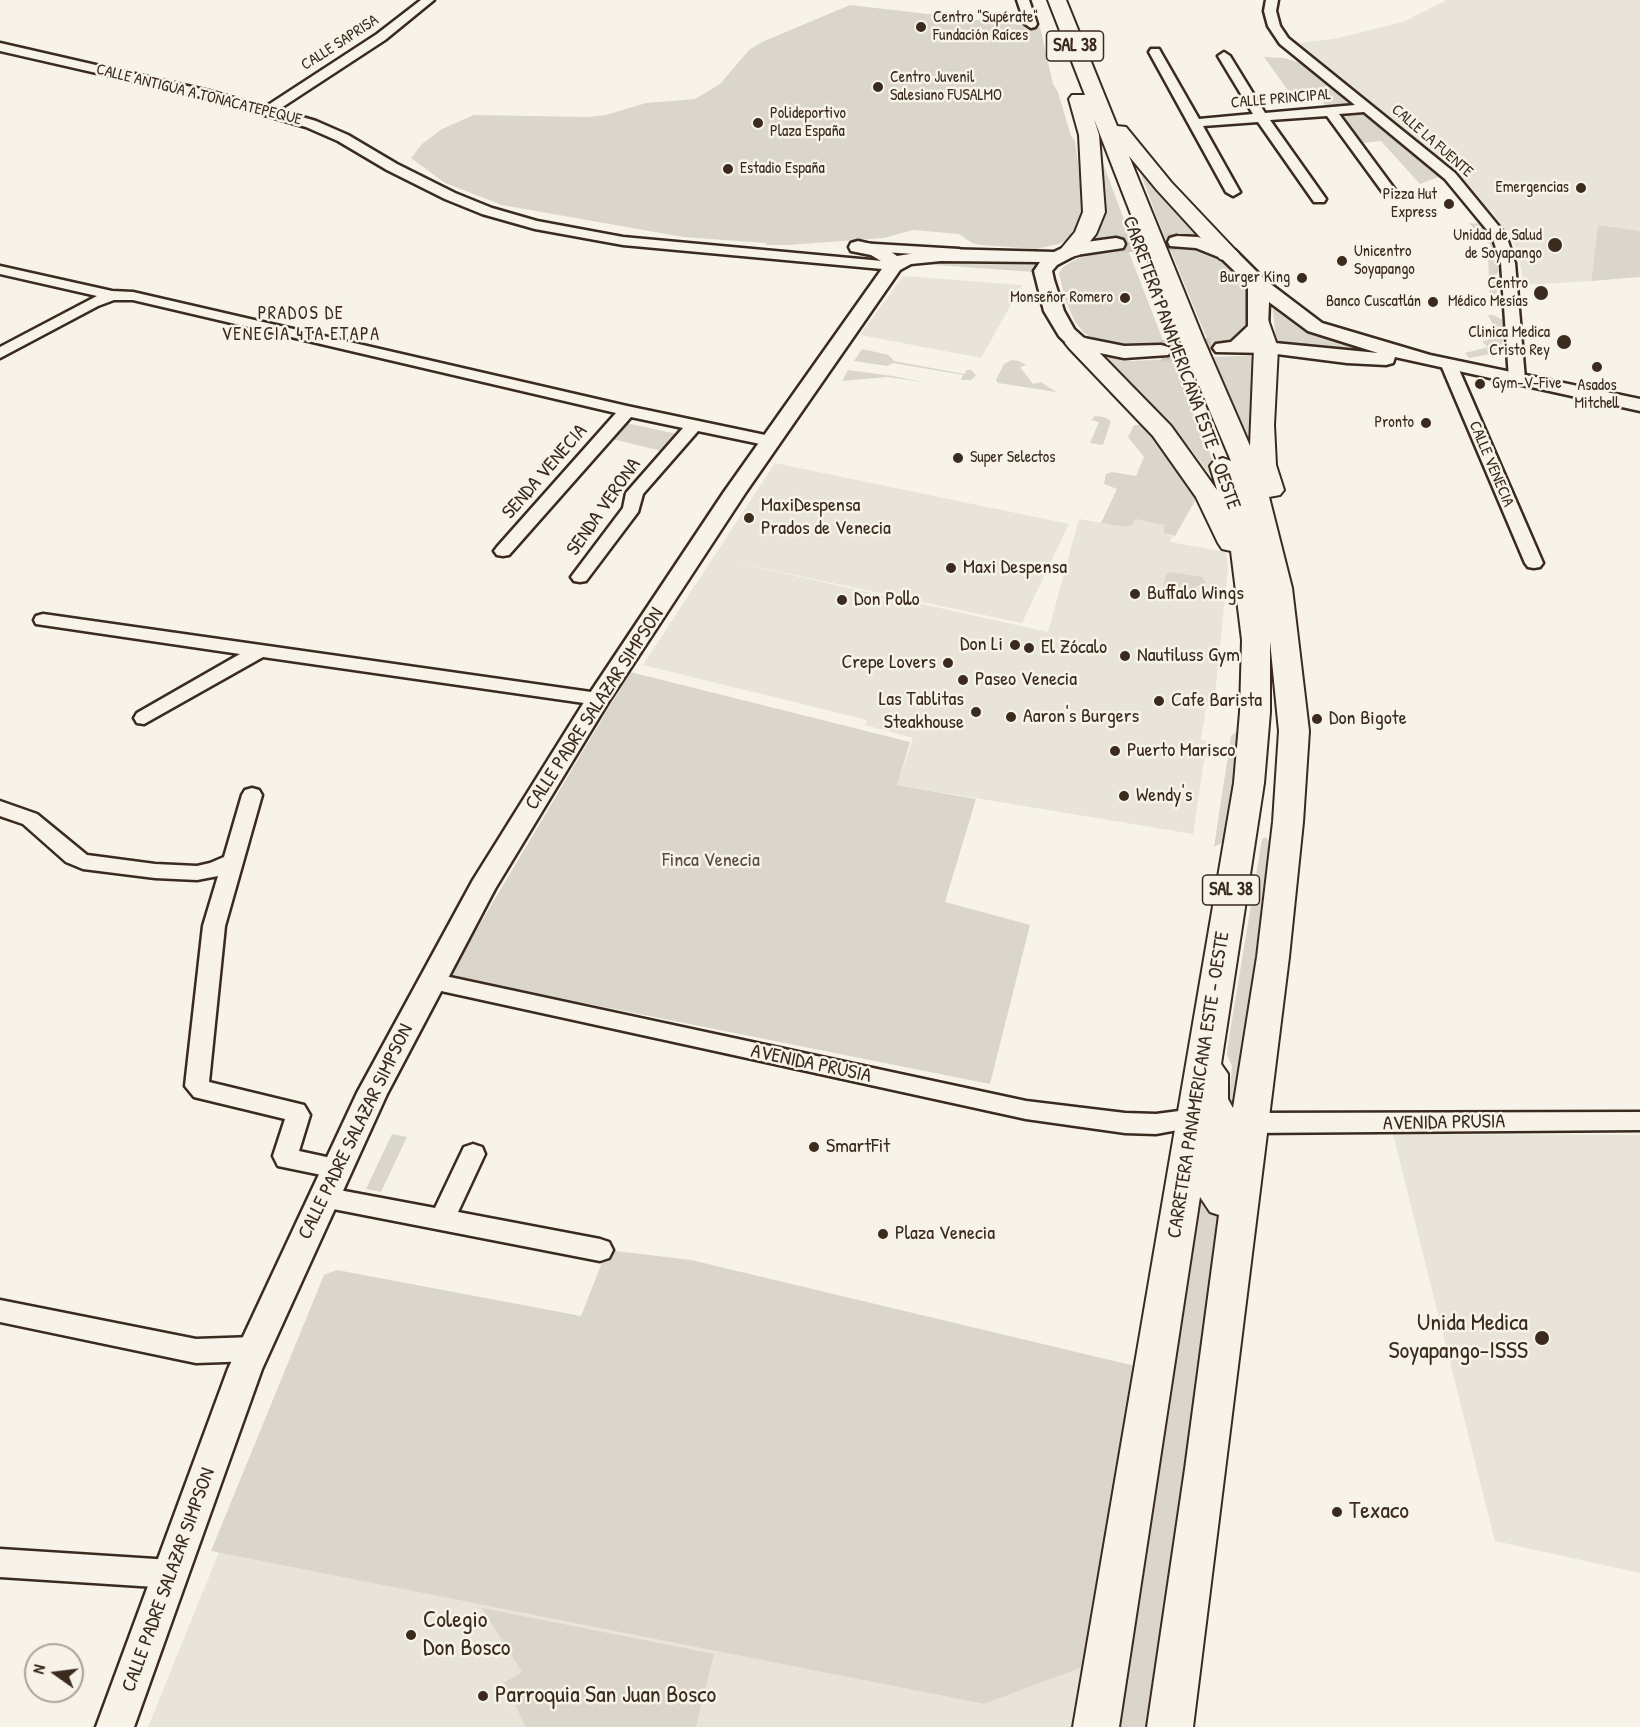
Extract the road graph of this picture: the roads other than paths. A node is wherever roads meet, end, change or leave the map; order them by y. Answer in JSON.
{"nodes":[{"id":1,"x":428,"y":0,"type":"edge"},
{"id":2,"x":1023,"y":0,"type":"edge"},
{"id":3,"x":1049,"y":0,"type":"edge"},
{"id":4,"x":1057,"y":0,"type":"edge"},
{"id":5,"x":1272,"y":0,"type":"edge"},
{"id":6,"x":1031,"y":24,"type":"dead end"},
{"id":7,"x":7,"y":49,"type":"edge"},
{"id":8,"x":1155,"y":52,"type":"dead end"},
{"id":9,"x":1224,"y":56,"type":"dead end"},
{"id":10,"x":0,"y":60,"type":"edge"},
{"id":11,"x":1084,"y":83,"type":"junction"},
{"id":12,"x":1368,"y":108,"type":"junction"},
{"id":13,"x":268,"y":111,"type":"junction"},
{"id":14,"x":1330,"y":111,"type":"junction"},
{"id":15,"x":1261,"y":117,"type":"junction"},
{"id":16,"x":1196,"y":123,"type":"junction"},
{"id":17,"x":1389,"y":191,"type":"dead end"},
{"id":18,"x":1233,"y":192,"type":"dead end"},
{"id":19,"x":1319,"y":199,"type":"dead end"},
{"id":20,"x":1177,"y":242,"type":"tunnel mouth"},
{"id":21,"x":1116,"y":244,"type":"tunnel mouth"},
{"id":22,"x":858,"y":247,"type":"junction"},
{"id":23,"x":771,"y":254,"type":"junction"},
{"id":24,"x":1062,"y":254,"type":"junction"},
{"id":25,"x":1228,"y":254,"type":"junction"},
{"id":26,"x":979,"y":255,"type":"junction"},
{"id":27,"x":893,"y":266,"type":"junction"},
{"id":28,"x":0,"y":270,"type":"edge"},
{"id":29,"x":1044,"y":280,"type":"junction"},
{"id":30,"x":1257,"y":283,"type":"junction"},
{"id":31,"x":112,"y":295,"type":"junction"},
{"id":32,"x":1259,"y":322,"type":"junction"},
{"id":33,"x":1077,"y":343,"type":"junction"},
{"id":34,"x":1266,"y":347,"type":"junction"},
{"id":35,"x":1161,"y":351,"type":"tunnel mouth"},
{"id":36,"x":0,"y":353,"type":"edge"},
{"id":37,"x":1427,"y":360,"type":"junction"},
{"id":38,"x":1449,"y":365,"type":"junction"},
{"id":39,"x":1517,"y":379,"type":"junction"},
{"id":40,"x":1640,"y":405,"type":"edge"},
{"id":41,"x":622,"y":416,"type":"junction"},
{"id":42,"x":689,"y":430,"type":"junction"},
{"id":43,"x":767,"y":447,"type":"junction"},
{"id":44,"x":735,"y":492,"type":"junction"},
{"id":45,"x":717,"y":544,"type":"junction"},
{"id":46,"x":503,"y":551,"type":"dead end"},
{"id":47,"x":1534,"y":563,"type":"dead end"},
{"id":48,"x":580,"y":577,"type":"dead end"},
{"id":49,"x":679,"y":577,"type":"junction"},
{"id":50,"x":1254,"y":617,"type":"junction"},
{"id":51,"x":43,"y":620,"type":"dead end"},
{"id":52,"x":261,"y":650,"type":"junction"},
{"id":53,"x":598,"y":699,"type":"junction"},
{"id":54,"x":144,"y":718,"type":"dead end"},
{"id":55,"x":1294,"y":731,"type":"junction"},
{"id":56,"x":252,"y":795,"type":"dead end"},
{"id":57,"x":0,"y":808,"type":"edge"},
{"id":58,"x":231,"y":862,"type":"junction"},
{"id":59,"x":1219,"y":965,"type":"junction"},
{"id":60,"x":431,"y":981,"type":"junction"},
{"id":61,"x":1194,"y":1118,"type":"junction"},
{"id":62,"x":1640,"y":1121,"type":"edge"},
{"id":63,"x":1249,"y":1123,"type":"junction"},
{"id":64,"x":473,"y":1154,"type":"dead end"},
{"id":65,"x":330,"y":1182,"type":"junction"},
{"id":66,"x":1239,"y":1205,"type":"junction"},
{"id":67,"x":442,"y":1220,"type":"junction"},
{"id":68,"x":600,"y":1250,"type":"dead end"},
{"id":69,"x":0,"y":1311,"type":"edge"},
{"id":70,"x":254,"y":1349,"type":"junction"},
{"id":71,"x":0,"y":1563,"type":"edge"},
{"id":72,"x":171,"y":1574,"type":"junction"},
{"id":73,"x":115,"y":1727,"type":"edge"},
{"id":74,"x":1096,"y":1727,"type":"edge"},
{"id":75,"x":1170,"y":1727,"type":"edge"}],
"edges":[{"from":1,"to":13,"type":"street","name":"CALLE SAPRISA"},
{"from":2,"to":6,"type":"street"},
{"from":3,"to":11,"type":"highway","number":"SAL 38"},
{"from":4,"to":11,"type":"highway","number":"SAL 38"},
{"from":5,"to":12,"type":"street","name":"CALLE LA FUENTE"},
{"from":7,"to":10,"type":"street"},
{"from":7,"to":13,"type":"street","name":"CALLE ANTIGUA A TONACATEPEQUE"},
{"from":8,"to":16,"type":"street"},
{"from":9,"to":15,"type":"street"},
{"from":11,"to":24,"type":"highway"},
{"from":11,"to":25,"type":"highway"},
{"from":11,"to":50,"type":"highway","name":"CARRETERA PANAMERICANA ESTE - OESTE","number":"SAL 38"},
{"from":11,"to":55,"type":"highway","name":"CARRETERA PANAMERICANA ESTE - OESTE","number":"SAL 38"},
{"from":12,"to":14,"type":"street","name":"CALLE PRINCIPAL"},
{"from":12,"to":39,"type":"street","name":"CALLE LA FUENTE"},
{"from":13,"to":23,"type":"street","name":"CALLE ANTIGUA A TONACATEPEQUE"},
{"from":14,"to":15,"type":"street","name":"CALLE PRINCIPAL"},
{"from":14,"to":17,"type":"street"},
{"from":15,"to":16,"type":"street","name":"CALLE PRINCIPAL"},
{"from":15,"to":19,"type":"street"},
{"from":16,"to":18,"type":"street"},
{"from":20,"to":25,"type":"main road"},
{"from":21,"to":24,"type":"main road","name":"CALLE ANTIGUA A TONACATEPEQUE"},
{"from":22,"to":23,"type":"street","name":"CALLE ANTIGUA A TONACATEPEQUE"},
{"from":22,"to":26,"type":"street","name":"CALLE ANTIGUA A TONACATEPEQUE"},
{"from":22,"to":27,"type":"main road"},
{"from":23,"to":27,"type":"street","name":"CALLE ANTIGUA A TONACATEPEQUE"},
{"from":24,"to":26,"type":"main road","name":"CALLE ANTIGUA A TONACATEPEQUE"},
{"from":24,"to":29,"type":"main road"},
{"from":25,"to":30,"type":"main road"},
{"from":26,"to":27,"type":"main road","name":"CALLE ANTIGUA A TONACATEPEQUE"},
{"from":27,"to":29,"type":"main road","name":"CALLE ANTIGUA A TONACATEPEQUE"},
{"from":27,"to":43,"type":"main road","name":"CALLE PADRE SALAZAR SIMPSON"},
{"from":28,"to":31,"type":"street"},
{"from":29,"to":33,"type":"main road"},
{"from":30,"to":32,"type":"main road"},
{"from":30,"to":37,"type":"main road"},
{"from":31,"to":36,"type":"street"},
{"from":31,"to":41,"type":"street"},
{"from":32,"to":34,"type":"highway"},
{"from":32,"to":34,"type":"main road"},
{"from":33,"to":35,"type":"main road"},
{"from":33,"to":50,"type":"highway"},
{"from":34,"to":37,"type":"main road"},
{"from":34,"to":55,"type":"highway"},
{"from":37,"to":38,"type":"main road"},
{"from":38,"to":39,"type":"main road"},
{"from":38,"to":47,"type":"street","name":"CALLE VENECIA"},
{"from":39,"to":40,"type":"main road"},
{"from":41,"to":42,"type":"street"},
{"from":41,"to":46,"type":"street","name":"SENDA VENECIA"},
{"from":42,"to":43,"type":"street"},
{"from":42,"to":48,"type":"street","name":"SENDA VERONA"},
{"from":43,"to":44,"type":"main road","name":"CALLE PADRE SALAZAR SIMPSON"},
{"from":43,"to":45,"type":"main road","name":"CALLE PADRE SALAZAR SIMPSON"},
{"from":44,"to":45,"type":"main road"},
{"from":44,"to":49,"type":"main road","name":"CALLE PADRE SALAZAR SIMPSON"},
{"from":45,"to":49,"type":"main road","name":"CALLE PADRE SALAZAR SIMPSON"},
{"from":49,"to":53,"type":"main road","name":"CALLE PADRE SALAZAR SIMPSON"},
{"from":50,"to":59,"type":"highway","name":"CARRETERA PANAMERICANA ESTE - OESTE","number":"SAL 38"},
{"from":51,"to":52,"type":"street"},
{"from":52,"to":53,"type":"street"},
{"from":52,"to":54,"type":"street"},
{"from":53,"to":60,"type":"main road","name":"CALLE PADRE SALAZAR SIMPSON"},
{"from":55,"to":63,"type":"highway","name":"CARRETERA PANAMERICANA ESTE - OESTE","number":"SAL 38"},
{"from":56,"to":58,"type":"street"},
{"from":57,"to":58,"type":"street"},
{"from":58,"to":65,"type":"street"},
{"from":59,"to":61,"type":"highway","name":"CARRETERA PANAMERICANA ESTE - OESTE","number":"SAL 38"},
{"from":59,"to":63,"type":"highway"},
{"from":60,"to":61,"type":"street","name":"AVENIDA PRUSIA"},
{"from":60,"to":65,"type":"main road","name":"CALLE PADRE SALAZAR SIMPSON"},
{"from":61,"to":66,"type":"highway"},
{"from":61,"to":74,"type":"highway","name":"CARRETERA PANAMERICANA ESTE - OESTE","number":"SAL 38"},
{"from":62,"to":63,"type":"street","name":"AVENIDA PRUSIA"},
{"from":63,"to":66,"type":"highway","name":"CARRETERA PANAMERICANA ESTE - OESTE","number":"SAL 38"},
{"from":64,"to":67,"type":"street"},
{"from":65,"to":67,"type":"street"},
{"from":65,"to":70,"type":"main road","name":"CALLE PADRE SALAZAR SIMPSON"},
{"from":66,"to":75,"type":"highway","name":"CARRETERA PANAMERICANA ESTE - OESTE","number":"SAL 38"},
{"from":67,"to":68,"type":"street"},
{"from":69,"to":70,"type":"street"},
{"from":70,"to":72,"type":"main road","name":"CALLE PADRE SALAZAR SIMPSON"},
{"from":71,"to":72,"type":"street"},
{"from":72,"to":73,"type":"main road","name":"CALLE PADRE SALAZAR SIMPSON"}]}
